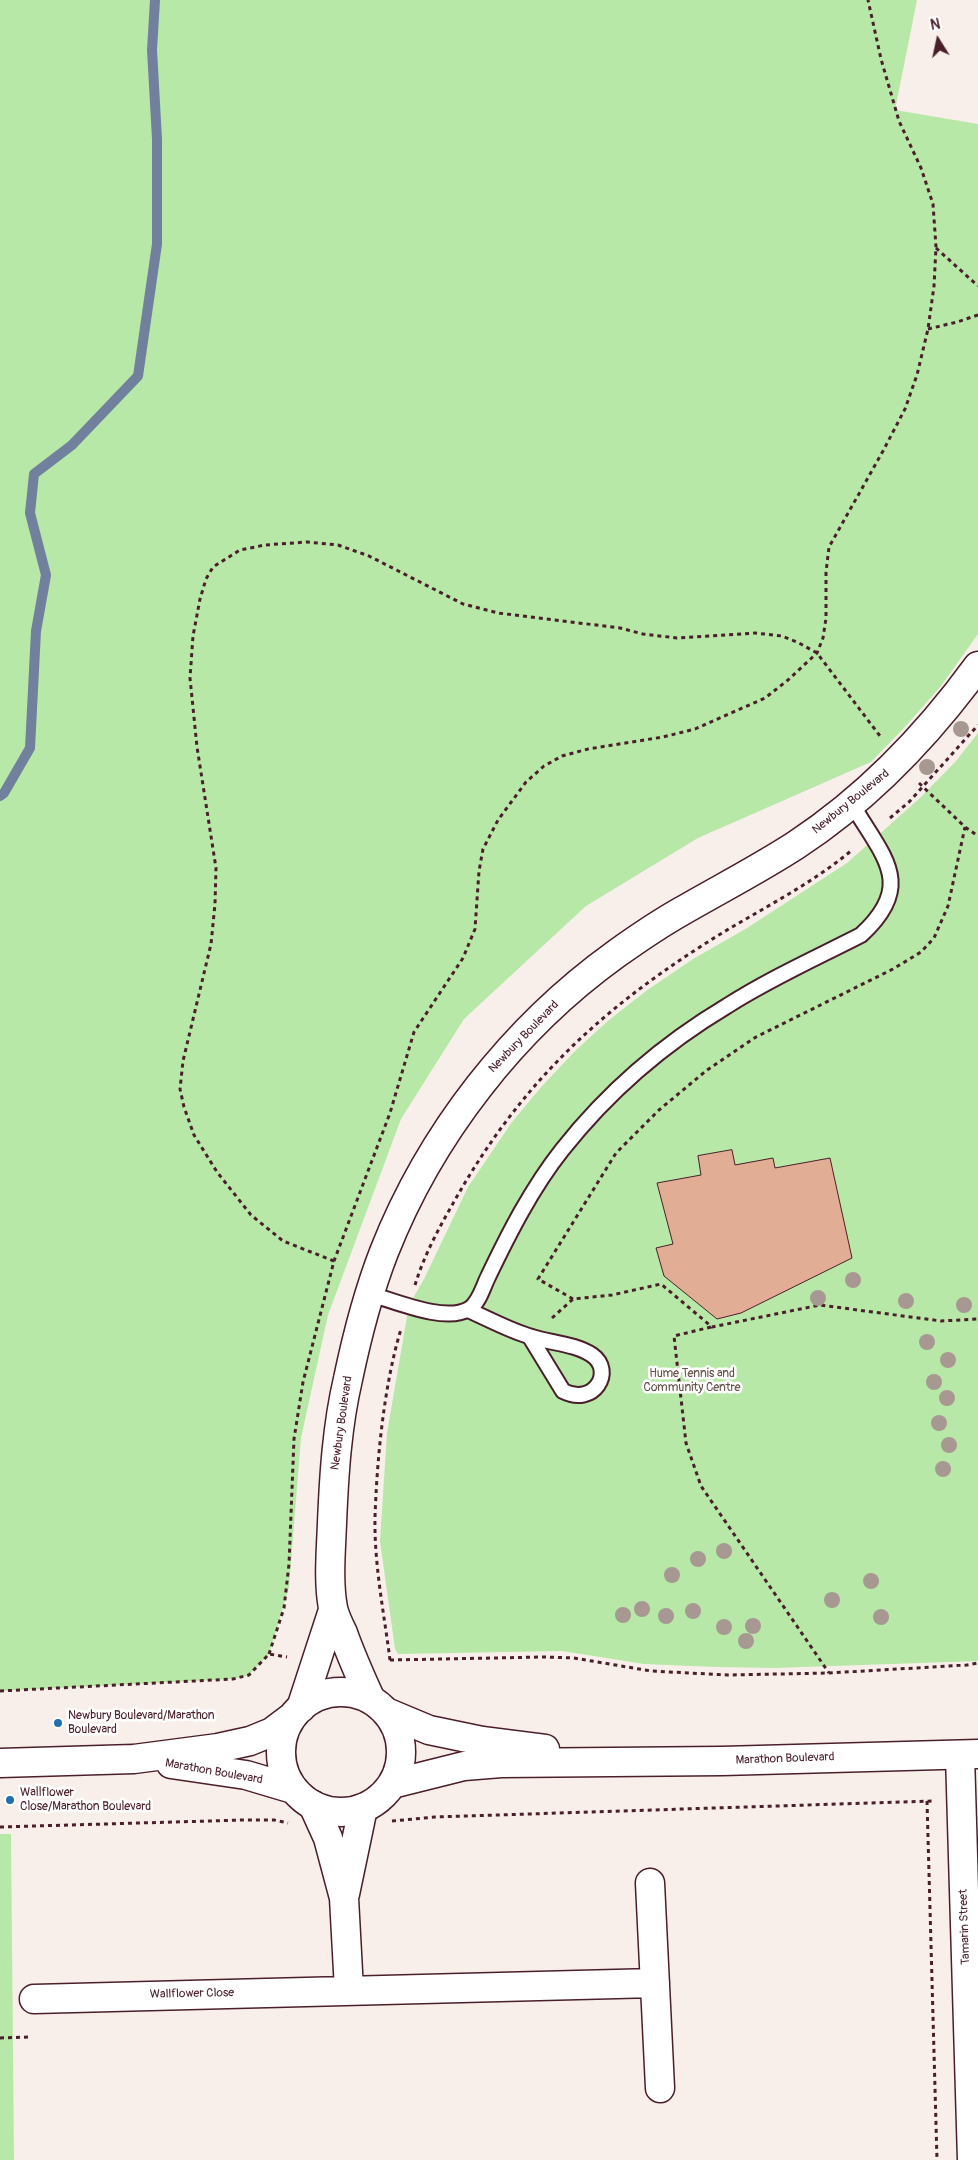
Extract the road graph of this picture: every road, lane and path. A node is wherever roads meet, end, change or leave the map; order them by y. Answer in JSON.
{"nodes":[{"id":1,"x":868,"y":0,"type":"edge"},
{"id":2,"x":936,"y":247,"type":"junction"},
{"id":3,"x":978,"y":286,"type":"edge"},
{"id":4,"x":978,"y":315,"type":"edge"},
{"id":5,"x":928,"y":329,"type":"junction"},
{"id":6,"x":817,"y":652,"type":"junction"},
{"id":7,"x":978,"y":666,"type":"edge"},
{"id":8,"x":899,"y":762,"type":"junction"},
{"id":9,"x":852,"y":804,"type":"junction"},
{"id":10,"x":965,"y":827,"type":"junction"},
{"id":11,"x":978,"y":836,"type":"edge"},
{"id":12,"x":334,"y":1261,"type":"junction"},
{"id":13,"x":370,"y":1294,"type":"junction"},
{"id":14,"x":573,"y":1299,"type":"junction"},
{"id":15,"x":468,"y":1310,"type":"junction"},
{"id":16,"x":978,"y":1320,"type":"edge"},
{"id":17,"x":712,"y":1327,"type":"junction"},
{"id":18,"x":530,"y":1337,"type":"junction"},
{"id":19,"x":333,"y":1610,"type":"junction"},
{"id":20,"x":269,"y":1654,"type":"junction"},
{"id":21,"x":354,"y":1662,"type":"junction"},
{"id":22,"x":978,"y":1663,"type":"edge"},
{"id":23,"x":317,"y":1664,"type":"junction"},
{"id":24,"x":829,"y":1673,"type":"junction"},
{"id":25,"x":0,"y":1691,"type":"edge"},
{"id":26,"x":379,"y":1706,"type":"junction"},
{"id":27,"x":296,"y":1712,"type":"junction"},
{"id":28,"x":969,"y":1754,"type":"edge"},
{"id":29,"x":134,"y":1759,"type":"junction"},
{"id":30,"x":593,"y":1761,"type":"junction"},
{"id":31,"x":0,"y":1763,"type":"edge"},
{"id":32,"x":392,"y":1784,"type":"junction"},
{"id":33,"x":303,"y":1797,"type":"junction"},
{"id":34,"x":927,"y":1801,"type":"junction"},
{"id":35,"x":962,"y":1801,"type":"junction"},
{"id":36,"x":363,"y":1808,"type":"junction"},
{"id":37,"x":0,"y":1827,"type":"edge"},
{"id":38,"x":358,"y":1836,"type":"junction"},
{"id":39,"x":328,"y":1838,"type":"junction"},
{"id":40,"x":650,"y":1883,"type":"dead end"},
{"id":41,"x":344,"y":1898,"type":"junction"},
{"id":42,"x":655,"y":1983,"type":"junction"},
{"id":43,"x":349,"y":1990,"type":"junction"},
{"id":44,"x":34,"y":1999,"type":"dead end"},
{"id":45,"x":31,"y":2037,"type":"dead end"},
{"id":46,"x":0,"y":2038,"type":"edge"},
{"id":47,"x":660,"y":2088,"type":"dead end"},
{"id":48,"x":937,"y":2160,"type":"edge"},
{"id":49,"x":972,"y":2160,"type":"edge"}],
"edges":[{"from":1,"to":2,"type":"path"},
{"from":2,"to":3,"type":"path"},
{"from":2,"to":5,"type":"path"},
{"from":4,"to":5,"type":"path"},
{"from":5,"to":6,"type":"path"},
{"from":6,"to":8,"type":"path"},
{"from":6,"to":12,"type":"path"},
{"from":6,"to":12,"type":"path"},
{"from":7,"to":8,"type":"street","name":"Newbury Boulevard"},
{"from":8,"to":9,"type":"street","name":"Newbury Boulevard"},
{"from":8,"to":10,"type":"path"},
{"from":9,"to":13,"type":"street","name":"Newbury Boulevard"},
{"from":9,"to":15,"type":"lane"},
{"from":10,"to":11,"type":"path"},
{"from":10,"to":14,"type":"path"},
{"from":12,"to":20,"type":"path"},
{"from":13,"to":15,"type":"lane"},
{"from":13,"to":19,"type":"street","name":"Newbury Boulevard"},
{"from":14,"to":17,"type":"path"},
{"from":14,"to":18,"type":"path"},
{"from":15,"to":18,"type":"lane"},
{"from":16,"to":17,"type":"path"},
{"from":17,"to":24,"type":"path"},
{"from":18,"to":18,"type":"lane"},
{"from":19,"to":21,"type":"street","name":"Newbury Boulevard"},
{"from":19,"to":23,"type":"street","name":"Newbury Boulevard"},
{"from":20,"to":23,"type":"path"},
{"from":20,"to":25,"type":"path"},
{"from":21,"to":24,"type":"path"},
{"from":21,"to":26,"type":"street","name":"Newbury Boulevard"},
{"from":22,"to":24,"type":"path"},
{"from":23,"to":27,"type":"street","name":"Newbury Boulevard"},
{"from":26,"to":27,"type":"street"},
{"from":26,"to":30,"type":"street","name":"Marathon Boulevard"},
{"from":26,"to":32,"type":"street"},
{"from":27,"to":29,"type":"street","name":"Marathon Boulevard"},
{"from":27,"to":33,"type":"street"},
{"from":28,"to":30,"type":"street","name":"Marathon Boulevard"},
{"from":28,"to":35,"type":"street","name":"Tamarin Street"},
{"from":29,"to":31,"type":"street","name":"Marathon Boulevard"},
{"from":29,"to":33,"type":"street","name":"Marathon Boulevard"},
{"from":30,"to":32,"type":"street","name":"Marathon Boulevard"},
{"from":32,"to":36,"type":"street"},
{"from":33,"to":36,"type":"street"},
{"from":33,"to":39,"type":"street"},
{"from":34,"to":35,"type":"path"},
{"from":34,"to":38,"type":"path"},
{"from":34,"to":48,"type":"path"},
{"from":35,"to":49,"type":"street","name":"Tamarin Street"},
{"from":36,"to":38,"type":"street"},
{"from":37,"to":39,"type":"path"},
{"from":38,"to":41,"type":"street"},
{"from":39,"to":41,"type":"street"},
{"from":40,"to":42,"type":"street"},
{"from":41,"to":43,"type":"street"},
{"from":42,"to":43,"type":"street","name":"Wallflower Close"},
{"from":42,"to":47,"type":"street"},
{"from":43,"to":44,"type":"street","name":"Wallflower Close"},
{"from":45,"to":46,"type":"path"}]}
